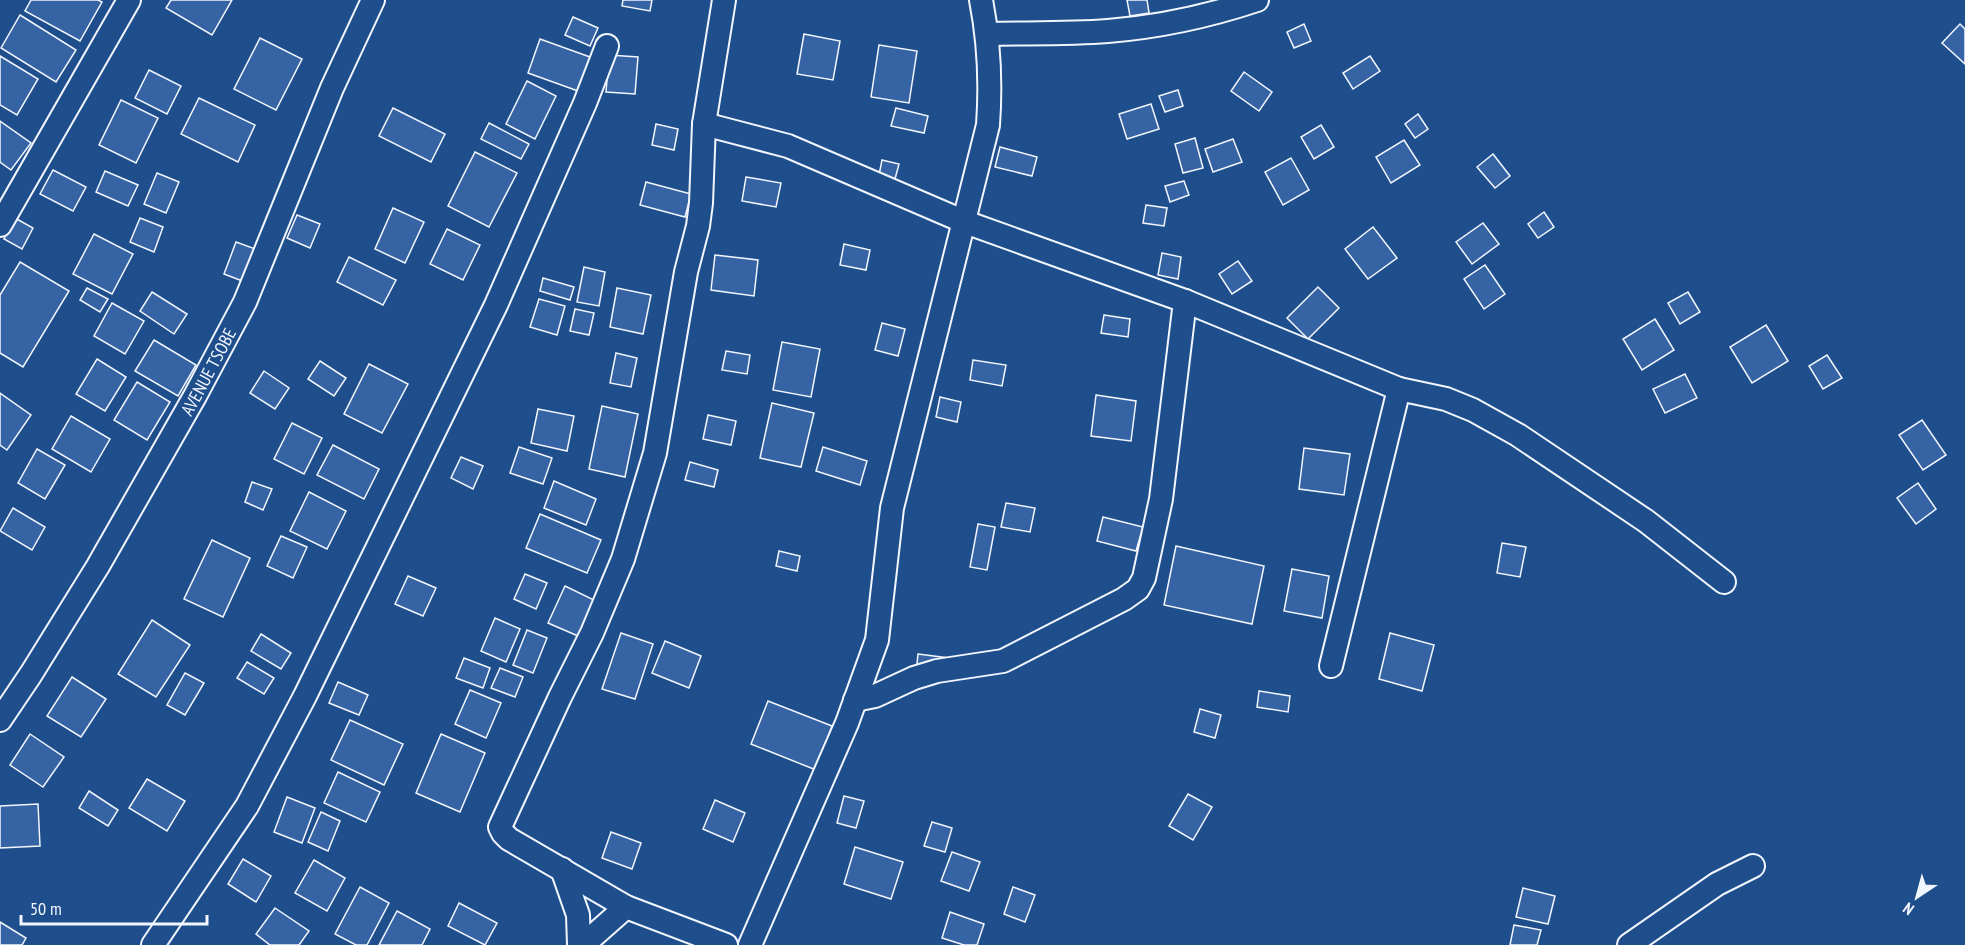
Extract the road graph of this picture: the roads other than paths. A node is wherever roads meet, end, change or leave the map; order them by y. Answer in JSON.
{"nodes":[{"id":1,"x":129,"y":0,"type":"edge"},
{"id":2,"x":374,"y":0,"type":"edge"},
{"id":3,"x":724,"y":0,"type":"edge"},
{"id":4,"x":981,"y":0,"type":"edge"},
{"id":5,"x":1257,"y":0,"type":"edge"},
{"id":6,"x":987,"y":34,"type":"junction"},
{"id":7,"x":607,"y":46,"type":"dead end"},
{"id":8,"x":704,"y":124,"type":"junction"},
{"id":9,"x":965,"y":222,"type":"junction"},
{"id":10,"x":0,"y":225,"type":"edge"},
{"id":11,"x":1185,"y":301,"type":"junction"},
{"id":12,"x":1399,"y":389,"type":"junction"},
{"id":13,"x":1724,"y":582,"type":"dead end"},
{"id":14,"x":1331,"y":666,"type":"dead end"},
{"id":15,"x":855,"y":700,"type":"junction"},
{"id":16,"x":0,"y":720,"type":"edge"},
{"id":17,"x":1753,"y":866,"type":"dead end"},
{"id":18,"x":562,"y":869,"type":"junction"},
{"id":19,"x":626,"y":907,"type":"junction"},
{"id":20,"x":153,"y":945,"type":"edge"},
{"id":21,"x":581,"y":945,"type":"edge"},
{"id":22,"x":726,"y":945,"type":"edge"},
{"id":23,"x":750,"y":945,"type":"edge"},
{"id":24,"x":1629,"y":945,"type":"edge"}],
"edges":[{"from":1,"to":10,"type":"street"},
{"from":2,"to":16,"type":"street","name":"AVENUE TSOBE"},
{"from":3,"to":8,"type":"street"},
{"from":4,"to":6,"type":"street"},
{"from":5,"to":6,"type":"street"},
{"from":6,"to":9,"type":"street"},
{"from":7,"to":20,"type":"street"},
{"from":8,"to":9,"type":"street"},
{"from":8,"to":18,"type":"street"},
{"from":9,"to":11,"type":"street"},
{"from":9,"to":15,"type":"street"},
{"from":11,"to":12,"type":"street"},
{"from":11,"to":15,"type":"street"},
{"from":12,"to":13,"type":"street"},
{"from":12,"to":14,"type":"street"},
{"from":15,"to":23,"type":"street"},
{"from":17,"to":24,"type":"street"},
{"from":18,"to":19,"type":"street"},
{"from":18,"to":21,"type":"street"},
{"from":19,"to":21,"type":"street"},
{"from":19,"to":22,"type":"street"}]}
